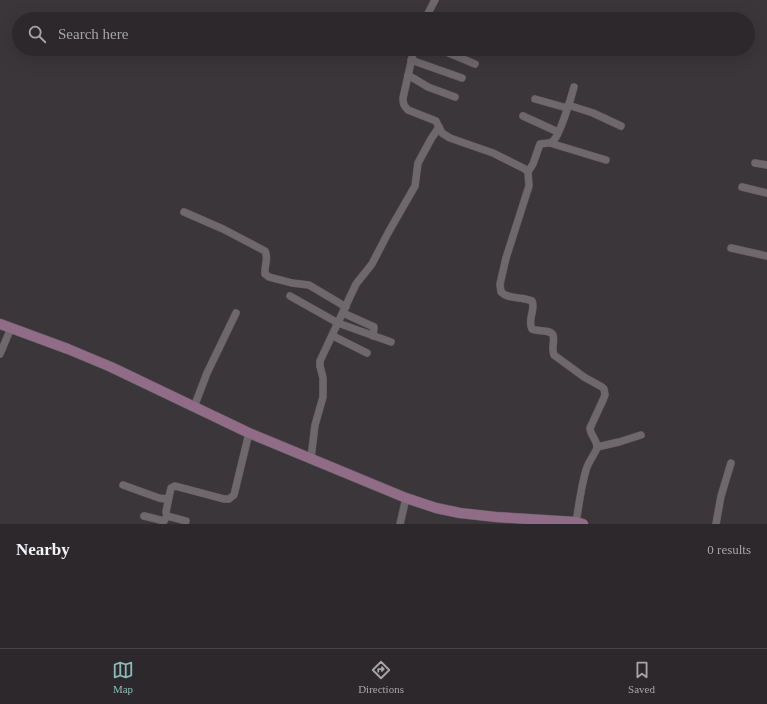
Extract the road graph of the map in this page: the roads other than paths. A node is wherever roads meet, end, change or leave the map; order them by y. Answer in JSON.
{"nodes":[{"id":1,"x":435,"y":0,"type":"edge"},
{"id":2,"x":429,"y":12,"type":"edge"},
{"id":3,"x":412,"y":56,"type":"edge"},
{"id":4,"x":456,"y":56,"type":"edge"},
{"id":5,"x":411,"y":60,"type":"junction"},
{"id":6,"x":475,"y":64,"type":"dead end"},
{"id":7,"x":408,"y":75,"type":"junction"},
{"id":8,"x":462,"y":78,"type":"dead end"},
{"id":9,"x":574,"y":87,"type":"dead end"},
{"id":10,"x":455,"y":97,"type":"dead end"},
{"id":11,"x":535,"y":98,"type":"dead end"},
{"id":12,"x":568,"y":106,"type":"junction"},
{"id":13,"x":523,"y":116,"type":"dead end"},
{"id":14,"x":621,"y":126,"type":"dead end"},
{"id":15,"x":439,"y":127,"type":"junction"},
{"id":16,"x":558,"y":132,"type":"junction"},
{"id":17,"x":550,"y":143,"type":"junction"},
{"id":18,"x":606,"y":160,"type":"dead end"},
{"id":19,"x":755,"y":163,"type":"dead end"},
{"id":20,"x":767,"y":166,"type":"edge"},
{"id":21,"x":528,"y":172,"type":"junction"},
{"id":22,"x":742,"y":187,"type":"dead end"},
{"id":23,"x":767,"y":193,"type":"edge"},
{"id":24,"x":184,"y":212,"type":"dead end"},
{"id":25,"x":731,"y":248,"type":"dead end"},
{"id":26,"x":767,"y":256,"type":"edge"},
{"id":27,"x":290,"y":296,"type":"dead end"},
{"id":28,"x":345,"y":310,"type":"junction"},
{"id":29,"x":236,"y":313,"type":"dead end"},
{"id":30,"x":338,"y":323,"type":"junction"},
{"id":31,"x":0,"y":324,"type":"edge"},
{"id":32,"x":11,"y":328,"type":"junction"},
{"id":33,"x":333,"y":336,"type":"junction"},
{"id":34,"x":373,"y":336,"type":"junction"},
{"id":35,"x":391,"y":342,"type":"dead end"},
{"id":36,"x":367,"y":353,"type":"dead end"},
{"id":37,"x":0,"y":354,"type":"edge"},
{"id":38,"x":194,"y":407,"type":"junction"},
{"id":39,"x":249,"y":433,"type":"junction"},
{"id":40,"x":640,"y":435,"type":"dead end"},
{"id":41,"x":597,"y":447,"type":"junction"},
{"id":42,"x":311,"y":458,"type":"junction"},
{"id":43,"x":731,"y":463,"type":"dead end"},
{"id":44,"x":123,"y":486,"type":"dead end"},
{"id":45,"x":169,"y":497,"type":"junction"},
{"id":46,"x":406,"y":498,"type":"junction"},
{"id":47,"x":144,"y":516,"type":"dead end"},
{"id":48,"x":167,"y":516,"type":"junction"},
{"id":49,"x":186,"y":521,"type":"dead end"},
{"id":50,"x":573,"y":523,"type":"edge"},
{"id":51,"x":400,"y":524,"type":"edge"},
{"id":52,"x":716,"y":524,"type":"edge"}],
"edges":[{"from":1,"to":2,"type":"street"},
{"from":3,"to":5,"type":"street"},
{"from":4,"to":6,"type":"street"},
{"from":5,"to":7,"type":"street"},
{"from":5,"to":8,"type":"street"},
{"from":7,"to":10,"type":"street"},
{"from":7,"to":15,"type":"street"},
{"from":9,"to":12,"type":"street"},
{"from":11,"to":12,"type":"street"},
{"from":12,"to":14,"type":"street"},
{"from":12,"to":16,"type":"street"},
{"from":13,"to":16,"type":"street"},
{"from":15,"to":21,"type":"street"},
{"from":15,"to":28,"type":"street"},
{"from":16,"to":17,"type":"street"},
{"from":17,"to":18,"type":"street"},
{"from":17,"to":21,"type":"street"},
{"from":19,"to":20,"type":"street"},
{"from":21,"to":41,"type":"street"},
{"from":22,"to":23,"type":"street"},
{"from":24,"to":28,"type":"street"},
{"from":25,"to":26,"type":"street"},
{"from":27,"to":30,"type":"street"},
{"from":28,"to":30,"type":"street"},
{"from":28,"to":34,"type":"street"},
{"from":29,"to":38,"type":"street"},
{"from":30,"to":33,"type":"street"},
{"from":30,"to":34,"type":"street"},
{"from":31,"to":32,"type":"main road"},
{"from":32,"to":37,"type":"street"},
{"from":32,"to":38,"type":"main road"},
{"from":33,"to":36,"type":"street"},
{"from":33,"to":42,"type":"street"},
{"from":34,"to":35,"type":"street"},
{"from":38,"to":39,"type":"main road"},
{"from":39,"to":42,"type":"main road"},
{"from":39,"to":45,"type":"street"},
{"from":40,"to":41,"type":"street"},
{"from":41,"to":50,"type":"street"},
{"from":42,"to":46,"type":"main road"},
{"from":43,"to":52,"type":"street"},
{"from":44,"to":45,"type":"street"},
{"from":45,"to":48,"type":"street"},
{"from":46,"to":50,"type":"main road"},
{"from":46,"to":51,"type":"street"},
{"from":47,"to":48,"type":"street"},
{"from":48,"to":49,"type":"street"}]}
